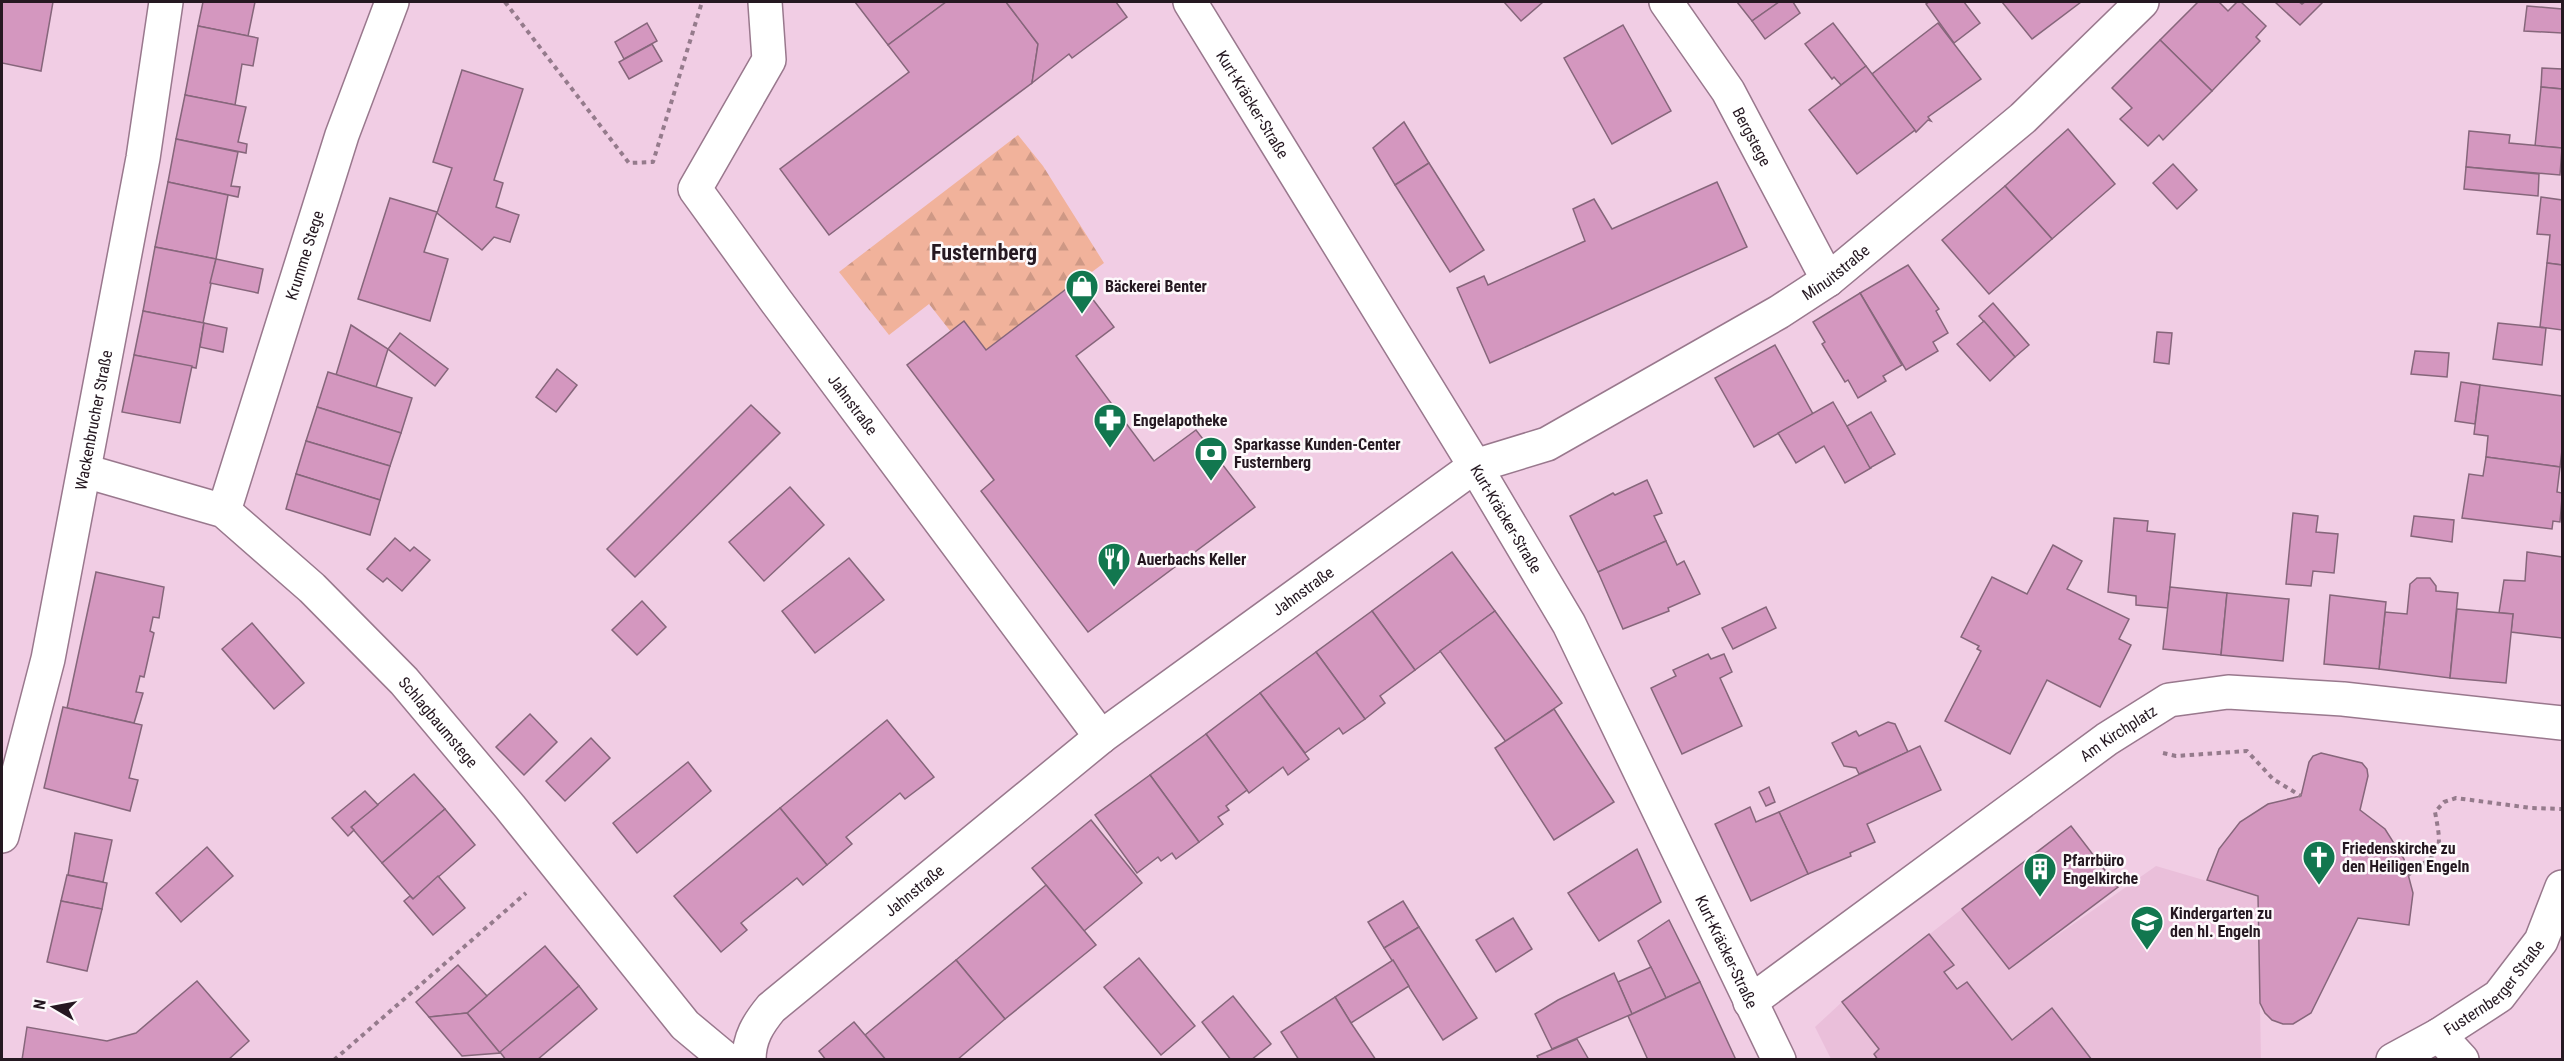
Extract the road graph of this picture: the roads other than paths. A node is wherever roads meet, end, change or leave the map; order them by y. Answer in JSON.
{"nodes":[{"id":1,"x":166,"y":2,"type":"edge"},
{"id":2,"x":392,"y":2,"type":"edge"},
{"id":3,"x":765,"y":2,"type":"edge"},
{"id":4,"x":1190,"y":2,"type":"edge"},
{"id":5,"x":1666,"y":2,"type":"edge"},
{"id":6,"x":2142,"y":2,"type":"edge"},
{"id":7,"x":1828,"y":280,"type":"junction"},
{"id":8,"x":1475,"y":466,"type":"junction"},
{"id":9,"x":85,"y":471,"type":"junction"},
{"id":10,"x":224,"y":511,"type":"junction"},
{"id":11,"x":2562,"y":723,"type":"edge"},
{"id":12,"x":1101,"y":737,"type":"junction"},
{"id":13,"x":2,"y":836,"type":"edge"},
{"id":14,"x":2562,"y":887,"type":"edge"},
{"id":15,"x":1750,"y":1002,"type":"junction"},
{"id":16,"x":2439,"y":1035,"type":"junction"},
{"id":17,"x":727,"y":1059,"type":"edge"},
{"id":18,"x":749,"y":1059,"type":"edge"},
{"id":19,"x":1779,"y":1059,"type":"edge"},
{"id":20,"x":2393,"y":1059,"type":"edge"},
{"id":21,"x":2462,"y":1059,"type":"edge"}],
"edges":[{"from":1,"to":9,"type":"street","name":"Wackenbrucher Straße"},
{"from":2,"to":10,"type":"street","name":"Krumme Stege"},
{"from":3,"to":12,"type":"street","name":"Jahnstraße"},
{"from":4,"to":8,"type":"street","name":"Kurt-Kräcker-Straße"},
{"from":5,"to":7,"type":"street","name":"Bergstege"},
{"from":6,"to":7,"type":"street","name":"Minuitstraße"},
{"from":7,"to":8,"type":"street","name":"Minuitstraße"},
{"from":8,"to":12,"type":"street","name":"Jahnstraße"},
{"from":8,"to":15,"type":"street","name":"Kurt-Kräcker-Straße"},
{"from":9,"to":10,"type":"street","name":"Schlagbaumstege"},
{"from":9,"to":13,"type":"street","name":"Wackenbrucher Straße"},
{"from":10,"to":17,"type":"street","name":"Schlagbaumstege"},
{"from":11,"to":15,"type":"street","name":"Am Kirchplatz"},
{"from":12,"to":18,"type":"street","name":"Jahnstraße"},
{"from":14,"to":16,"type":"street","name":"Fusternberger Straße"},
{"from":15,"to":19,"type":"street","name":"Kurt-Kräcker-Straße"},
{"from":16,"to":20,"type":"street","name":"Fusternberger Straße"},
{"from":16,"to":21,"type":"street"}]}
